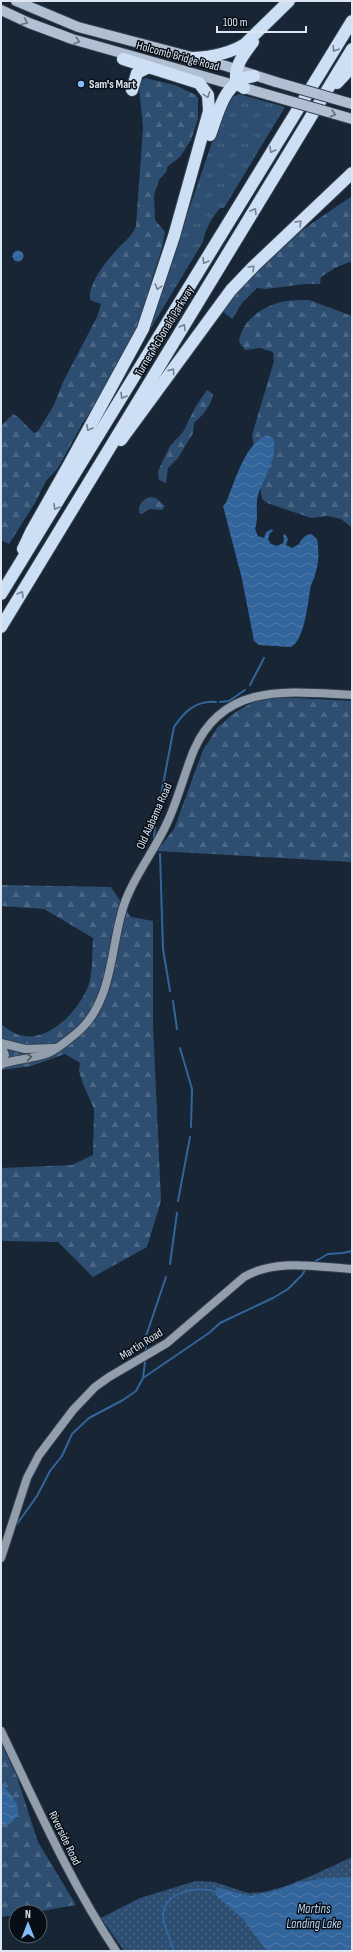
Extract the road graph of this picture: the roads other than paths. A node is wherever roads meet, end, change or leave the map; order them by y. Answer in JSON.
{"nodes":[{"id":1,"x":16,"y":1,"type":"edge"},
{"id":2,"x":289,"y":1,"type":"edge"},
{"id":3,"x":1,"y":10,"type":"edge"},
{"id":4,"x":352,"y":21,"type":"edge"},
{"id":5,"x":261,"y":29,"type":"junction"},
{"id":6,"x":352,"y":48,"type":"edge"},
{"id":7,"x":103,"y":49,"type":"junction"},
{"id":8,"x":193,"y":58,"type":"junction"},
{"id":9,"x":123,"y":59,"type":"joint"},
{"id":10,"x":352,"y":67,"type":"edge"},
{"id":11,"x":147,"y":68,"type":"junction"},
{"id":12,"x":254,"y":76,"type":"joint"},
{"id":13,"x":238,"y":81,"type":"junction"},
{"id":14,"x":132,"y":90,"type":"dead end"},
{"id":15,"x":321,"y":100,"type":"junction"},
{"id":16,"x":352,"y":104,"type":"edge"},
{"id":17,"x":352,"y":119,"type":"edge"},
{"id":18,"x":352,"y":172,"type":"edge"},
{"id":19,"x":174,"y":236,"type":"junction"},
{"id":20,"x":105,"y":456,"type":"junction"},
{"id":21,"x":8,"y":583,"type":"junction"},
{"id":22,"x":1,"y":594,"type":"edge"},
{"id":23,"x":1,"y":627,"type":"edge"},
{"id":24,"x":352,"y":695,"type":"edge"},
{"id":25,"x":1,"y":1044,"type":"edge"},
{"id":26,"x":55,"y":1048,"type":"junction"},
{"id":27,"x":1,"y":1065,"type":"edge"},
{"id":28,"x":352,"y":1268,"type":"edge"},
{"id":29,"x":9,"y":1533,"type":"junction"},
{"id":30,"x":1,"y":1542,"type":"edge"},
{"id":31,"x":1,"y":1558,"type":"edge"},
{"id":32,"x":1,"y":1731,"type":"edge"},
{"id":33,"x":116,"y":1951,"type":"edge"}],
"edges":[{"from":1,"to":8,"type":"main road","name":"Holcomb Bridge Road"},
{"from":2,"to":5,"type":"highway"},
{"from":3,"to":7,"type":"main road","name":"Holcomb Bridge Road","one_way":true},
{"from":4,"to":21,"type":"highway","name":"Turner McDonald Parkway","one_way":true},
{"from":5,"to":8,"type":"highway"},
{"from":5,"to":13,"type":"highway"},
{"from":6,"to":15,"type":"highway","name":"Turner McDonald Parkway"},
{"from":7,"to":9,"type":"main road"},
{"from":7,"to":13,"type":"main road","name":"Holcomb Bridge Road"},
{"from":8,"to":13,"type":"main road","name":"Holcomb Bridge Road"},
{"from":9,"to":11,"type":"highway"},
{"from":10,"to":15,"type":"highway"},
{"from":11,"to":14,"type":"highway"},
{"from":11,"to":19,"type":"highway","one_way":true},
{"from":12,"to":13,"type":"highway"},
{"from":12,"to":16,"type":"main road","bridge":true},
{"from":13,"to":17,"type":"main road","name":"Holcomb Bridge Road","one_way":true,"bridge":true},
{"from":13,"to":19,"type":"highway"},
{"from":20,"to":15,"type":"highway","name":"Turner McDonald Parkway","one_way":true},
{"from":20,"to":18,"type":"highway","one_way":true},
{"from":19,"to":21,"type":"highway","one_way":true},
{"from":23,"to":20,"type":"highway","name":"Turner McDonald Parkway","one_way":true},
{"from":21,"to":22,"type":"highway","name":"Turner McDonald Parkway"},
{"from":24,"to":26,"type":"street","name":"Old Alabama Road"},
{"from":25,"to":26,"type":"street"},
{"from":25,"to":27,"type":"street"},
{"from":27,"to":26,"type":"street","name":"Old Alabama Road","one_way":true},
{"from":28,"to":29,"type":"street","name":"Martin Road"},
{"from":29,"to":30,"type":"street","name":"Martin Road"},
{"from":29,"to":31,"type":"street","name":"Martin Road"},
{"from":32,"to":33,"type":"street","name":"Riverside Road"}]}
